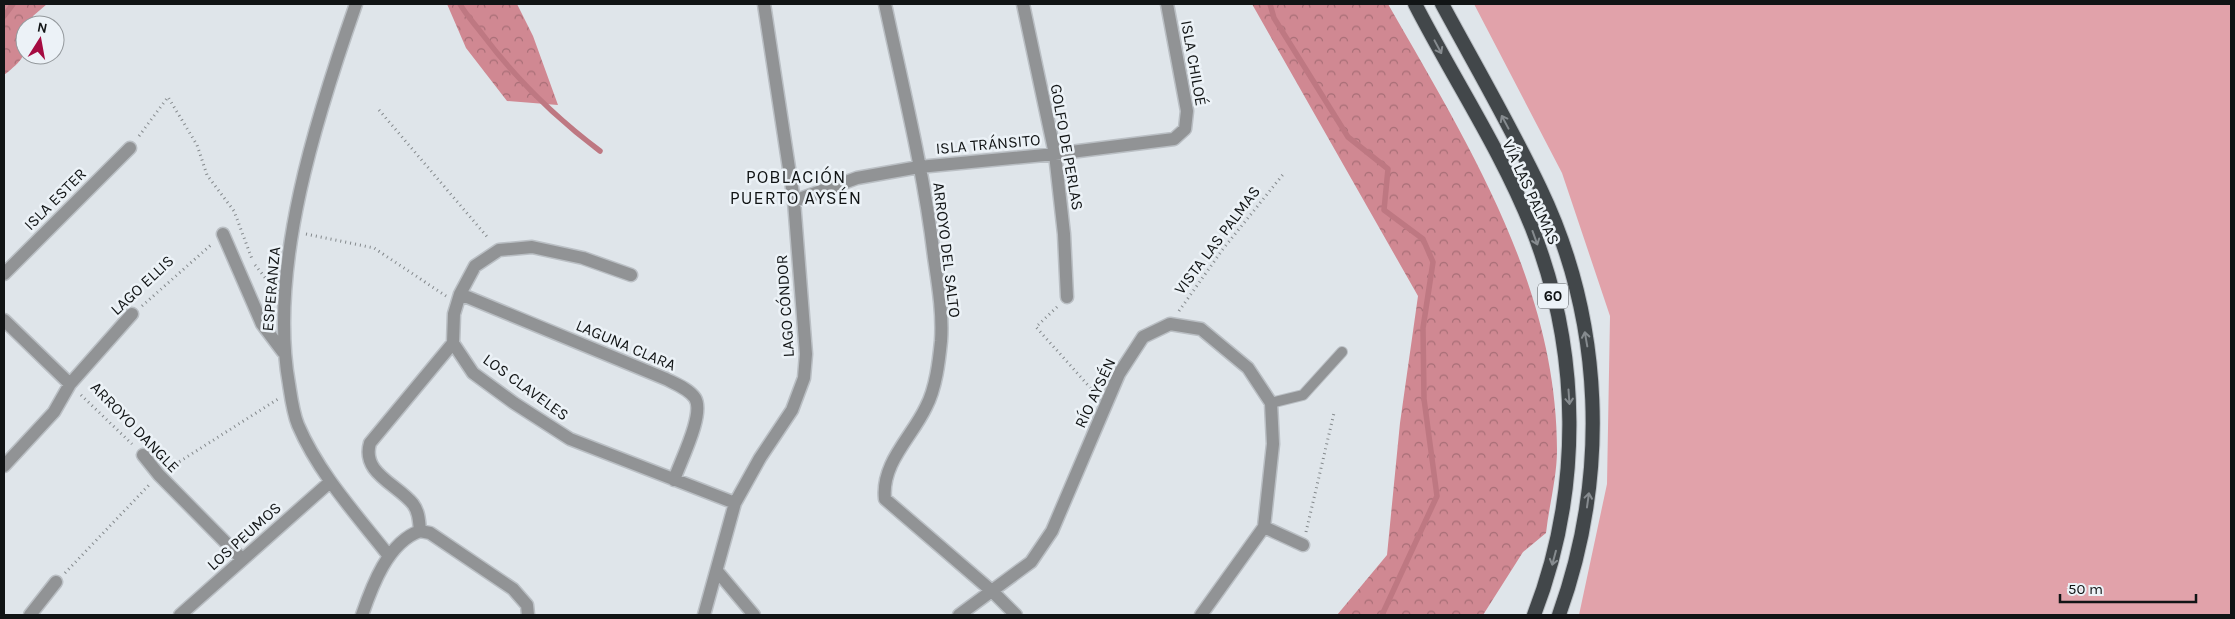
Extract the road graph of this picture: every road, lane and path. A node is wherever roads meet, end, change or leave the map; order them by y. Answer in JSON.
{"nodes":[{"id":1,"x":356,"y":4,"type":"edge"},
{"id":2,"x":764,"y":4,"type":"edge"},
{"id":3,"x":885,"y":4,"type":"edge"},
{"id":4,"x":1023,"y":4,"type":"edge"},
{"id":5,"x":1167,"y":4,"type":"edge"},
{"id":6,"x":1415,"y":4,"type":"edge"},
{"id":7,"x":1442,"y":4,"type":"edge"},
{"id":8,"x":379,"y":110,"type":"dead end"},
{"id":9,"x":1185,"y":129,"type":"joint"},
{"id":10,"x":130,"y":148,"type":"joint"},
{"id":11,"x":1054,"y":154,"type":"junction"},
{"id":12,"x":920,"y":166,"type":"junction"},
{"id":13,"x":1285,"y":172,"type":"dead end"},
{"id":14,"x":794,"y":201,"type":"junction"},
{"id":15,"x":293,"y":231,"type":"junction"},
{"id":16,"x":223,"y":234,"type":"joint"},
{"id":17,"x":499,"y":250,"type":"junction"},
{"id":18,"x":4,"y":274,"type":"edge"},
{"id":19,"x":631,"y":275,"type":"dead end"},
{"id":20,"x":459,"y":298,"type":"junction"},
{"id":21,"x":1067,"y":298,"type":"joint"},
{"id":22,"x":285,"y":301,"type":"junction"},
{"id":23,"x":132,"y":314,"type":"joint"},
{"id":24,"x":4,"y":320,"type":"edge"},
{"id":25,"x":1170,"y":324,"type":"junction"},
{"id":26,"x":452,"y":342,"type":"junction"},
{"id":27,"x":283,"y":352,"type":"junction"},
{"id":28,"x":1342,"y":352,"type":"dead end"},
{"id":29,"x":70,"y":384,"type":"junction"},
{"id":30,"x":1272,"y":403,"type":"junction"},
{"id":31,"x":1105,"y":405,"type":"junction"},
{"id":32,"x":1334,"y":413,"type":"dead end"},
{"id":33,"x":143,"y":455,"type":"joint"},
{"id":34,"x":4,"y":466,"type":"edge"},
{"id":35,"x":674,"y":480,"type":"junction"},
{"id":36,"x":330,"y":482,"type":"junction"},
{"id":37,"x":735,"y":503,"type":"junction"},
{"id":38,"x":1264,"y":527,"type":"junction"},
{"id":39,"x":420,"y":531,"type":"junction"},
{"id":40,"x":1303,"y":545,"type":"joint"},
{"id":41,"x":389,"y":556,"type":"junction"},
{"id":42,"x":242,"y":559,"type":"junction"},
{"id":43,"x":717,"y":571,"type":"junction"},
{"id":44,"x":56,"y":582,"type":"dead end"},
{"id":45,"x":993,"y":592,"type":"junction"},
{"id":46,"x":187,"y":613,"type":"edge"},
{"id":47,"x":30,"y":615,"type":"edge"},
{"id":48,"x":362,"y":615,"type":"edge"},
{"id":49,"x":528,"y":615,"type":"edge"},
{"id":50,"x":704,"y":615,"type":"edge"},
{"id":51,"x":754,"y":615,"type":"edge"},
{"id":52,"x":959,"y":615,"type":"edge"},
{"id":53,"x":1016,"y":615,"type":"edge"},
{"id":54,"x":1201,"y":615,"type":"edge"},
{"id":55,"x":1534,"y":615,"type":"edge"},
{"id":56,"x":1559,"y":615,"type":"edge"}],
"edges":[{"from":1,"to":15,"type":"street","name":"ESPERANZA"},
{"from":2,"to":14,"type":"street","name":"LAGO CÓNDOR"},
{"from":3,"to":12,"type":"street","name":"ARROYO DEL SALTO"},
{"from":4,"to":11,"type":"street","name":"GOLFO DE PERLAS"},
{"from":5,"to":9,"type":"street","name":"ISLA CHILOÉ"},
{"from":6,"to":55,"type":"highway","name":"VÍA LAS PALMAS","number":"60","one_way":true},
{"from":56,"to":7,"type":"highway","name":"VÍA LAS PALMAS","number":"60","one_way":true},
{"from":8,"to":17,"type":"path"},
{"from":9,"to":11,"type":"street","name":"ISLA TRÁNSITO"},
{"from":10,"to":18,"type":"street","name":"ISLA ESTER"},
{"from":10,"to":22,"type":"path"},
{"from":11,"to":12,"type":"street","name":"ISLA TRÁNSITO"},
{"from":11,"to":21,"type":"street","name":"GOLFO DE PERLAS"},
{"from":12,"to":14,"type":"street","name":"ISLA TRÁNSITO"},
{"from":12,"to":45,"type":"street","name":"ARROYO DEL SALTO"},
{"from":13,"to":25,"type":"path","name":"VISTA LAS PALMAS"},
{"from":14,"to":37,"type":"street","name":"LAGO CÓNDOR"},
{"from":15,"to":20,"type":"path"},
{"from":15,"to":22,"type":"street","name":"ESPERANZA"},
{"from":16,"to":23,"type":"path","name":"LAGO ELLIS"},
{"from":16,"to":27,"type":"street"},
{"from":17,"to":19,"type":"street"},
{"from":17,"to":20,"type":"street"},
{"from":20,"to":26,"type":"street"},
{"from":20,"to":35,"type":"street","name":"LAGUNA CLARA"},
{"from":21,"to":31,"type":"path"},
{"from":22,"to":27,"type":"street","name":"ESPERANZA"},
{"from":23,"to":29,"type":"street","name":"LAGO ELLIS"},
{"from":24,"to":29,"type":"street","name":"ARROYO DANGLE"},
{"from":25,"to":30,"type":"street"},
{"from":25,"to":31,"type":"street","name":"RÍO AYSÉN"},
{"from":26,"to":35,"type":"street","name":"LOS CLAVELES"},
{"from":26,"to":39,"type":"street"},
{"from":27,"to":36,"type":"street","name":"ESPERANZA"},
{"from":28,"to":30,"type":"lane"},
{"from":29,"to":33,"type":"path","name":"ARROYO DANGLE"},
{"from":29,"to":34,"type":"street","name":"LAGO ELLIS"},
{"from":30,"to":38,"type":"street"},
{"from":31,"to":45,"type":"street","name":"RÍO AYSÉN"},
{"from":32,"to":40,"type":"path"},
{"from":33,"to":42,"type":"street","name":"ARROYO DANGLE"},
{"from":35,"to":37,"type":"street","name":"LOS CLAVELES"},
{"from":36,"to":41,"type":"street","name":"ESPERANZA"},
{"from":36,"to":42,"type":"street","name":"LOS PEUMOS"},
{"from":37,"to":43,"type":"street","name":"LAGO CÓNDOR"},
{"from":38,"to":40,"type":"street"},
{"from":38,"to":54,"type":"street"},
{"from":39,"to":41,"type":"street"},
{"from":39,"to":49,"type":"street"},
{"from":41,"to":48,"type":"street"},
{"from":42,"to":46,"type":"street","name":"LOS PEUMOS"},
{"from":43,"to":50,"type":"street","name":"LAGO CÓNDOR"},
{"from":43,"to":51,"type":"street"},
{"from":44,"to":47,"type":"street"},
{"from":45,"to":52,"type":"street","name":"RÍO AYSÉN"},
{"from":45,"to":53,"type":"street","name":"ARROYO DEL SALTO"}]}
